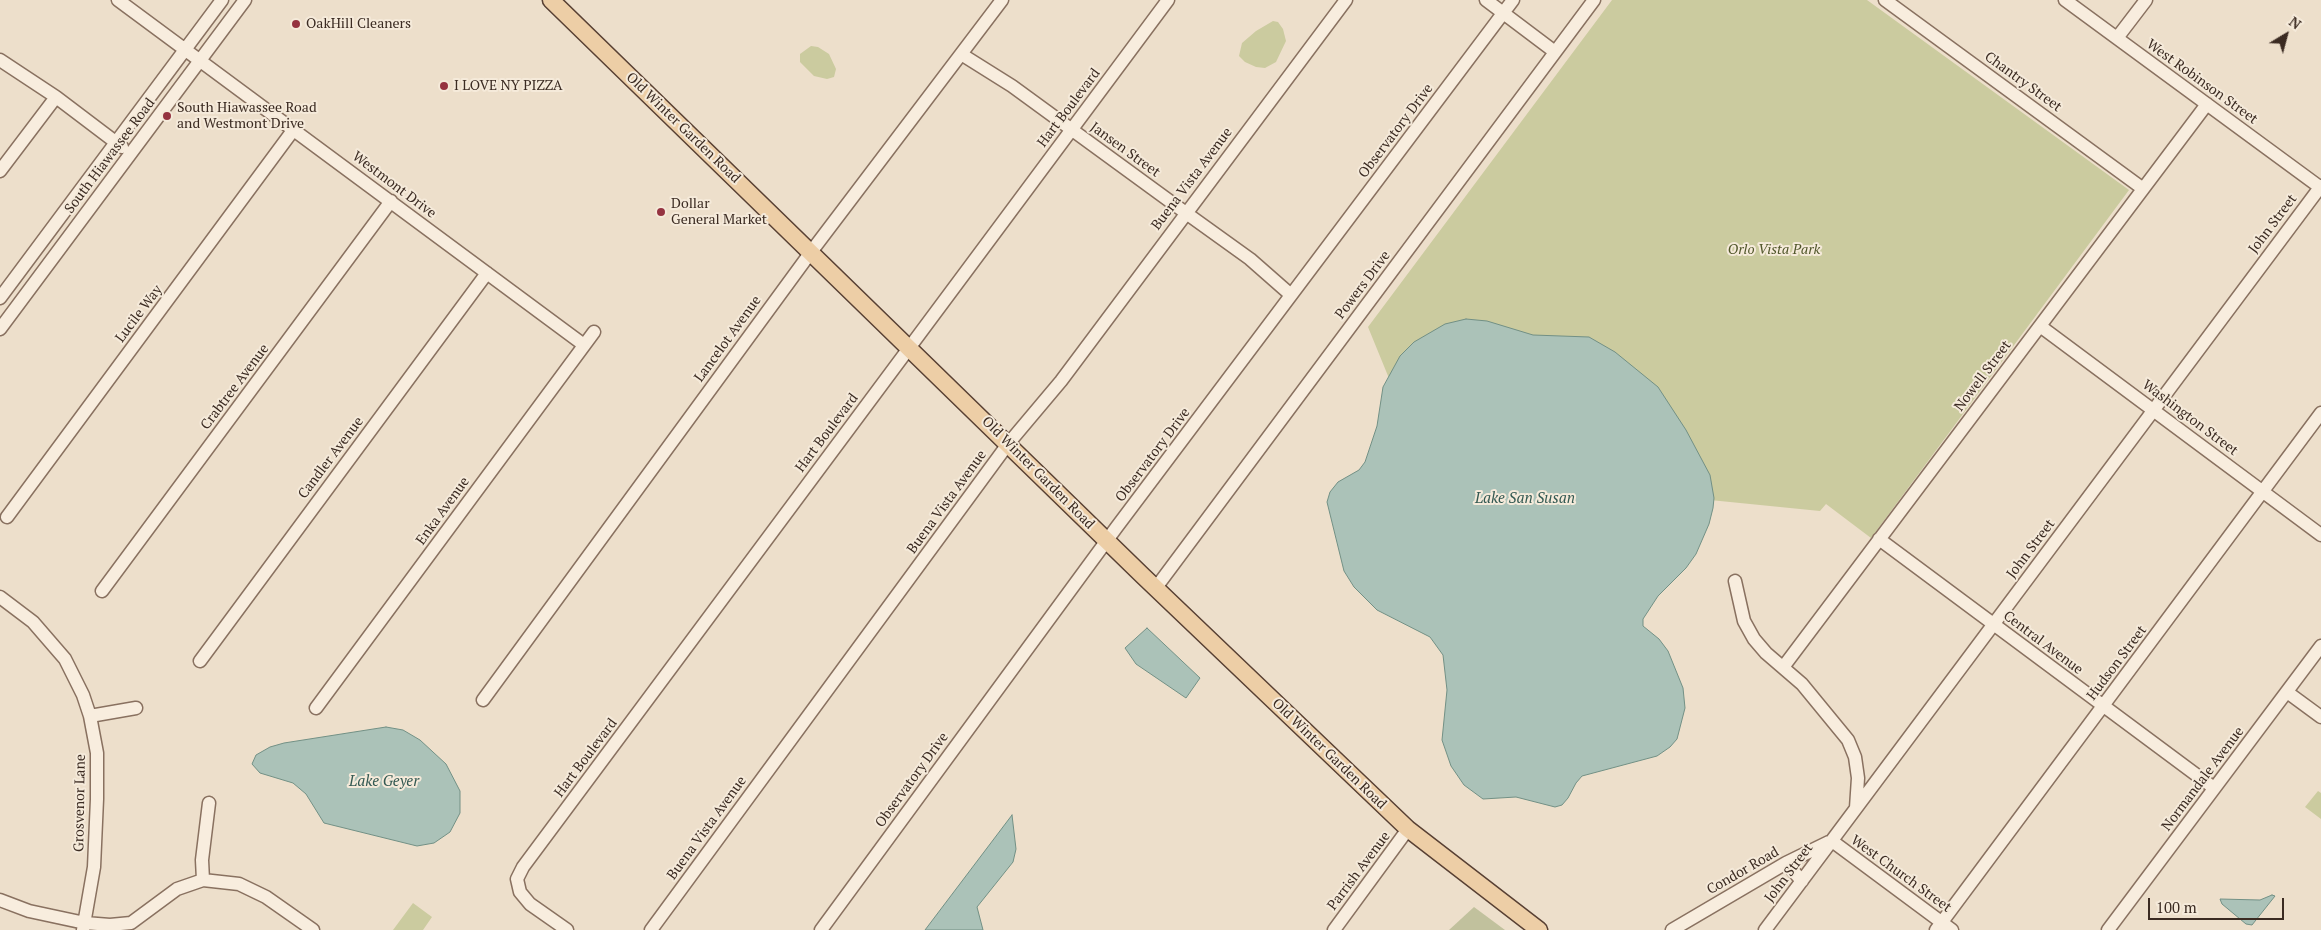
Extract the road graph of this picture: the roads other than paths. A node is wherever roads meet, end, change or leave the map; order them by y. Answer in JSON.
{"nodes":[{"id":1,"x":118,"y":0,"type":"edge"},
{"id":2,"x":222,"y":0,"type":"edge"},
{"id":3,"x":245,"y":0,"type":"edge"},
{"id":4,"x":551,"y":0,"type":"edge"},
{"id":5,"x":1002,"y":0,"type":"edge"},
{"id":6,"x":1168,"y":0,"type":"edge"},
{"id":7,"x":1346,"y":0,"type":"edge"},
{"id":8,"x":1486,"y":0,"type":"edge"},
{"id":9,"x":1513,"y":0,"type":"edge"},
{"id":10,"x":1594,"y":0,"type":"edge"},
{"id":11,"x":1885,"y":0,"type":"edge"},
{"id":12,"x":2065,"y":0,"type":"edge"},
{"id":13,"x":2146,"y":0,"type":"edge"},
{"id":14,"x":1503,"y":13,"type":"junction"},
{"id":15,"x":2117,"y":38,"type":"junction"},
{"id":16,"x":186,"y":49,"type":"junction"},
{"id":17,"x":1555,"y":52,"type":"junction"},
{"id":18,"x":961,"y":54,"type":"junction"},
{"id":19,"x":0,"y":60,"type":"edge"},
{"id":20,"x":200,"y":60,"type":"junction"},
{"id":21,"x":56,"y":97,"type":"junction"},
{"id":22,"x":2207,"y":104,"type":"junction"},
{"id":23,"x":294,"y":129,"type":"junction"},
{"id":24,"x":1072,"y":130,"type":"junction"},
{"id":25,"x":116,"y":142,"type":"junction"},
{"id":26,"x":131,"y":154,"type":"junction"},
{"id":27,"x":0,"y":171,"type":"edge"},
{"id":28,"x":2321,"y":187,"type":"edge"},
{"id":29,"x":2142,"y":188,"type":"junction"},
{"id":30,"x":391,"y":201,"type":"junction"},
{"id":31,"x":1186,"y":213,"type":"junction"},
{"id":32,"x":811,"y":252,"type":"junction"},
{"id":33,"x":487,"y":273,"type":"junction"},
{"id":34,"x":1291,"y":295,"type":"junction"},
{"id":35,"x":0,"y":298,"type":"edge"},
{"id":36,"x":2040,"y":326,"type":"junction"},
{"id":37,"x":0,"y":329,"type":"edge"},
{"id":38,"x":594,"y":332,"type":"dead end"},
{"id":39,"x":584,"y":345,"type":"junction"},
{"id":40,"x":909,"y":348,"type":"junction"},
{"id":41,"x":2154,"y":410,"type":"junction"},
{"id":42,"x":2321,"y":413,"type":"edge"},
{"id":43,"x":1008,"y":444,"type":"junction"},
{"id":44,"x":2262,"y":492,"type":"junction"},
{"id":45,"x":7,"y":517,"type":"dead end"},
{"id":46,"x":2321,"y":534,"type":"edge"},
{"id":47,"x":1879,"y":539,"type":"junction"},
{"id":48,"x":1106,"y":541,"type":"junction"},
{"id":49,"x":1735,"y":582,"type":"dead end"},
{"id":50,"x":1155,"y":588,"type":"junction"},
{"id":51,"x":102,"y":591,"type":"dead end"},
{"id":52,"x":0,"y":597,"type":"edge"},
{"id":53,"x":1993,"y":624,"type":"junction"},
{"id":54,"x":2321,"y":646,"type":"edge"},
{"id":55,"x":200,"y":660,"type":"dead end"},
{"id":56,"x":1784,"y":666,"type":"junction"},
{"id":57,"x":2287,"y":692,"type":"junction"},
{"id":58,"x":483,"y":700,"type":"dead end"},
{"id":59,"x":2103,"y":706,"type":"junction"},
{"id":60,"x":136,"y":708,"type":"dead end"},
{"id":61,"x":316,"y":708,"type":"dead end"},
{"id":62,"x":90,"y":716,"type":"junction"},
{"id":63,"x":2321,"y":717,"type":"edge"},
{"id":64,"x":2214,"y":788,"type":"junction"},
{"id":65,"x":209,"y":803,"type":"dead end"},
{"id":66,"x":1856,"y":809,"type":"junction"},
{"id":67,"x":1408,"y":829,"type":"junction"},
{"id":68,"x":1832,"y":841,"type":"junction"},
{"id":69,"x":1786,"y":863,"type":"junction"},
{"id":70,"x":203,"y":880,"type":"junction"},
{"id":71,"x":1802,"y":881,"type":"junction"},
{"id":72,"x":0,"y":900,"type":"edge"},
{"id":73,"x":84,"y":927,"type":"edge"},
{"id":74,"x":1943,"y":928,"type":"edge"},
{"id":75,"x":312,"y":930,"type":"edge"},
{"id":76,"x":567,"y":930,"type":"edge"},
{"id":77,"x":651,"y":930,"type":"edge"},
{"id":78,"x":820,"y":930,"type":"edge"},
{"id":79,"x":1334,"y":930,"type":"edge"},
{"id":80,"x":1539,"y":930,"type":"edge"},
{"id":81,"x":1672,"y":930,"type":"edge"},
{"id":82,"x":1765,"y":930,"type":"edge"},
{"id":83,"x":2108,"y":930,"type":"edge"}],
"edges":[{"from":1,"to":16,"type":"street","name":"Westmont Drive"},
{"from":2,"to":16,"type":"street","name":"South Hiawassee Road"},
{"from":3,"to":20,"type":"street","name":"South Hiawassee Road"},
{"from":4,"to":32,"type":"main road","name":"Old Winter Garden Road"},
{"from":5,"to":18,"type":"street","name":"Lancelot Avenue"},
{"from":6,"to":24,"type":"street","name":"Hart Boulevard"},
{"from":7,"to":31,"type":"street","name":"Buena Vista Avenue"},
{"from":8,"to":14,"type":"street"},
{"from":9,"to":14,"type":"street","name":"Observatory Drive"},
{"from":10,"to":17,"type":"street","name":"Powers Drive"},
{"from":11,"to":29,"type":"street","name":"Chantry Street"},
{"from":12,"to":15,"type":"street","name":"West Robinson Street"},
{"from":13,"to":15,"type":"street"},
{"from":14,"to":17,"type":"street"},
{"from":14,"to":34,"type":"street","name":"Observatory Drive"},
{"from":15,"to":22,"type":"street","name":"West Robinson Street"},
{"from":16,"to":20,"type":"street","name":"Westmont Drive"},
{"from":16,"to":25,"type":"street","name":"South Hiawassee Road"},
{"from":17,"to":50,"type":"street","name":"Powers Drive"},
{"from":18,"to":24,"type":"street","name":"Jansen Street"},
{"from":18,"to":32,"type":"street","name":"Lancelot Avenue"},
{"from":19,"to":21,"type":"street"},
{"from":20,"to":23,"type":"street","name":"Westmont Drive"},
{"from":20,"to":26,"type":"street","name":"South Hiawassee Road"},
{"from":21,"to":25,"type":"street"},
{"from":21,"to":27,"type":"street"},
{"from":22,"to":28,"type":"street","name":"West Robinson Street"},
{"from":22,"to":29,"type":"street","name":"Nowell Street"},
{"from":23,"to":30,"type":"street","name":"Westmont Drive"},
{"from":23,"to":45,"type":"street","name":"Lucile Way"},
{"from":24,"to":31,"type":"street","name":"Jansen Street"},
{"from":24,"to":40,"type":"street","name":"Hart Boulevard"},
{"from":25,"to":26,"type":"street"},
{"from":25,"to":35,"type":"street","name":"South Hiawassee Road"},
{"from":26,"to":37,"type":"street","name":"South Hiawassee Road"},
{"from":28,"to":41,"type":"street","name":"John Street"},
{"from":29,"to":36,"type":"street","name":"Nowell Street"},
{"from":30,"to":33,"type":"street","name":"Westmont Drive"},
{"from":30,"to":51,"type":"street","name":"Crabtree Avenue"},
{"from":31,"to":34,"type":"street","name":"Jansen Street"},
{"from":31,"to":43,"type":"street","name":"Buena Vista Avenue"},
{"from":32,"to":40,"type":"main road","name":"Old Winter Garden Road"},
{"from":32,"to":58,"type":"street","name":"Lancelot Avenue"},
{"from":33,"to":39,"type":"street","name":"Westmont Drive"},
{"from":33,"to":55,"type":"street","name":"Candler Avenue"},
{"from":34,"to":48,"type":"street","name":"Observatory Drive"},
{"from":36,"to":41,"type":"street","name":"Washington Street"},
{"from":36,"to":47,"type":"street","name":"Nowell Street"},
{"from":38,"to":39,"type":"street","name":"Enka Avenue"},
{"from":39,"to":61,"type":"street","name":"Enka Avenue"},
{"from":40,"to":43,"type":"main road","name":"Old Winter Garden Road"},
{"from":40,"to":76,"type":"street","name":"Hart Boulevard"},
{"from":41,"to":44,"type":"street","name":"Washington Street"},
{"from":41,"to":53,"type":"street","name":"John Street"},
{"from":42,"to":44,"type":"street","name":"Hudson Street"},
{"from":43,"to":48,"type":"main road","name":"Old Winter Garden Road"},
{"from":43,"to":77,"type":"street","name":"Buena Vista Avenue"},
{"from":44,"to":46,"type":"street","name":"Washington Street"},
{"from":44,"to":59,"type":"street","name":"Hudson Street"},
{"from":47,"to":53,"type":"street","name":"Central Avenue"},
{"from":47,"to":56,"type":"street","name":"Nowell Street"},
{"from":48,"to":50,"type":"main road","name":"Old Winter Garden Road"},
{"from":48,"to":78,"type":"street","name":"Observatory Drive"},
{"from":49,"to":56,"type":"street"},
{"from":50,"to":67,"type":"main road","name":"Old Winter Garden Road"},
{"from":52,"to":62,"type":"street","name":"Grosvenor Lane"},
{"from":53,"to":59,"type":"street","name":"Central Avenue"},
{"from":53,"to":66,"type":"street","name":"John Street"},
{"from":54,"to":57,"type":"street","name":"Normandale Avenue"},
{"from":56,"to":66,"type":"street"},
{"from":57,"to":63,"type":"street"},
{"from":57,"to":64,"type":"street","name":"Normandale Avenue"},
{"from":59,"to":64,"type":"street","name":"Central Avenue"},
{"from":59,"to":74,"type":"street","name":"Hudson Street"},
{"from":60,"to":62,"type":"street"},
{"from":62,"to":73,"type":"street","name":"Grosvenor Lane"},
{"from":64,"to":83,"type":"street","name":"Normandale Avenue"},
{"from":65,"to":70,"type":"street"},
{"from":66,"to":68,"type":"street","name":"John Street"},
{"from":67,"to":79,"type":"street","name":"Parrish Avenue"},
{"from":67,"to":80,"type":"main road","name":"Old Winter Garden Road"},
{"from":68,"to":69,"type":"street","name":"Condor Road"},
{"from":68,"to":71,"type":"street","name":"John Street"},
{"from":68,"to":74,"type":"street","name":"West Church Street"},
{"from":69,"to":71,"type":"street"},
{"from":69,"to":81,"type":"street","name":"Condor Road"},
{"from":70,"to":73,"type":"street"},
{"from":70,"to":75,"type":"street"},
{"from":71,"to":82,"type":"street","name":"John Street"},
{"from":72,"to":73,"type":"street"}]}
